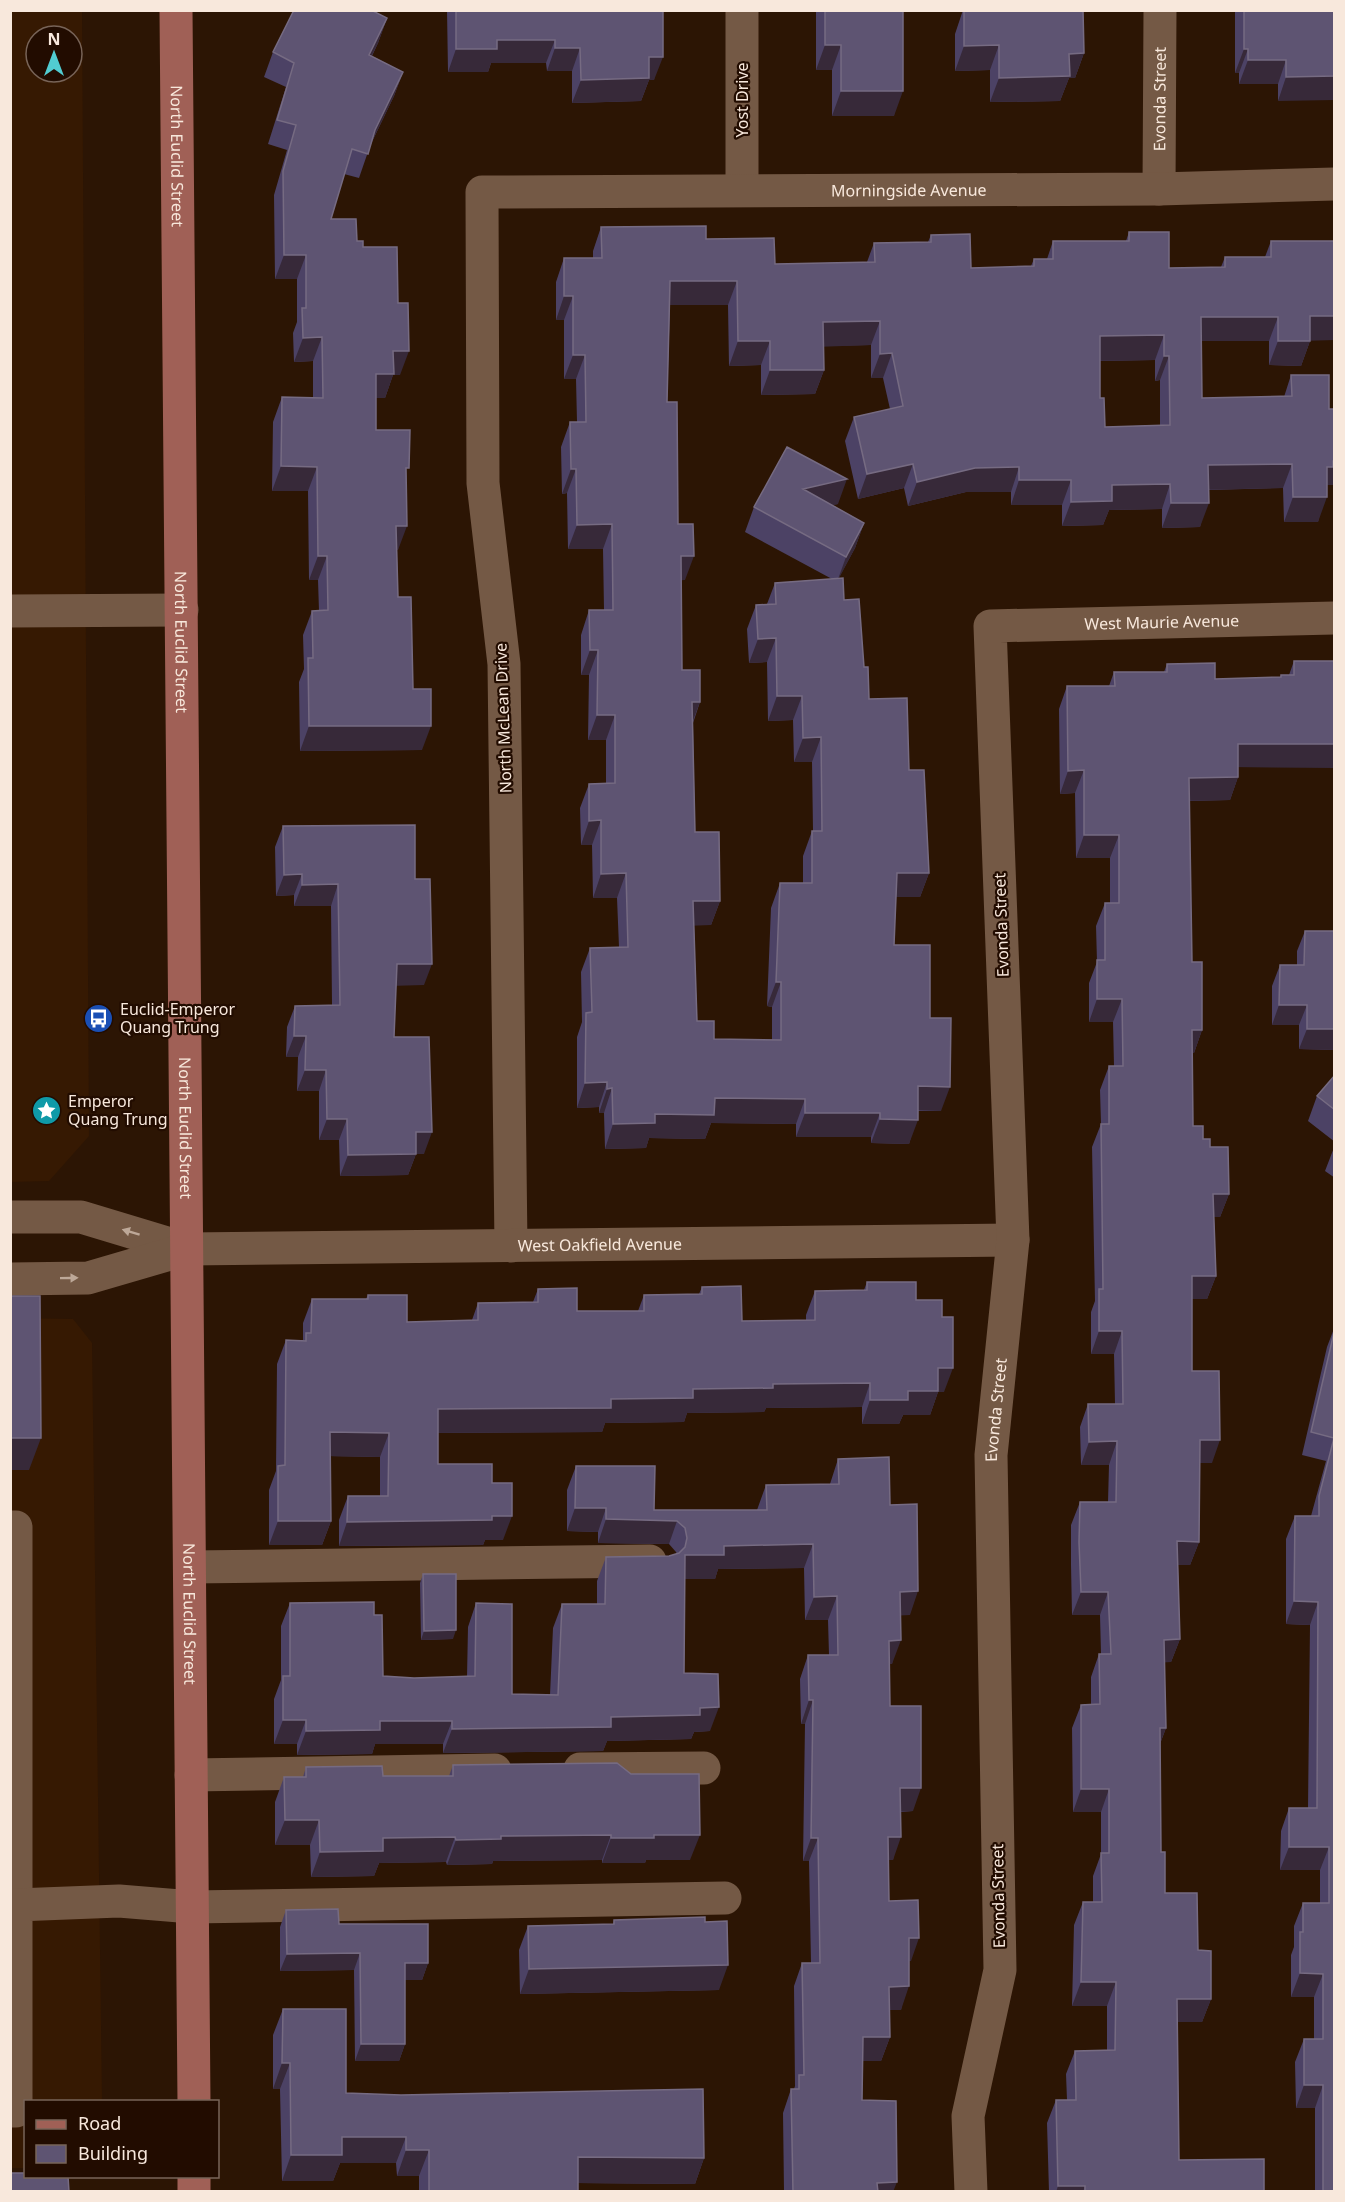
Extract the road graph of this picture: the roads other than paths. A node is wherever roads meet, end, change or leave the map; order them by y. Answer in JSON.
{"nodes":[{"id":1,"x":176,"y":10,"type":"edge"},
{"id":2,"x":742,"y":10,"type":"edge"},
{"id":3,"x":1160,"y":10,"type":"edge"},
{"id":4,"x":1335,"y":184,"type":"edge"},
{"id":5,"x":1159,"y":189,"type":"junction"},
{"id":6,"x":742,"y":190,"type":"junction"},
{"id":7,"x":482,"y":192,"type":"joint"},
{"id":8,"x":182,"y":610,"type":"junction"},
{"id":9,"x":10,"y":611,"type":"edge"},
{"id":10,"x":1335,"y":618,"type":"edge"},
{"id":11,"x":990,"y":626,"type":"joint"},
{"id":12,"x":10,"y":1216,"type":"edge"},
{"id":13,"x":1013,"y":1240,"type":"junction"},
{"id":14,"x":511,"y":1246,"type":"junction"},
{"id":15,"x":187,"y":1249,"type":"junction"},
{"id":16,"x":10,"y":1279,"type":"edge"},
{"id":17,"x":10,"y":1527,"type":"edge"},
{"id":18,"x":660,"y":1561,"type":"edge"},
{"id":19,"x":189,"y":1567,"type":"junction"},
{"id":20,"x":13,"y":1647,"type":"edge"},
{"id":21,"x":704,"y":1768,"type":"dead end"},
{"id":22,"x":191,"y":1775,"type":"junction"},
{"id":23,"x":725,"y":1898,"type":"dead end"},
{"id":24,"x":13,"y":1905,"type":"edge"},
{"id":25,"x":192,"y":1907,"type":"junction"},
{"id":26,"x":194,"y":2100,"type":"edge"},
{"id":27,"x":10,"y":2111,"type":"edge"},
{"id":28,"x":971,"y":2192,"type":"edge"}],
"edges":[{"from":1,"to":8,"type":"main road","name":"North Euclid Street"},
{"from":2,"to":6,"type":"street","name":"Yost Drive"},
{"from":3,"to":5,"type":"street","name":"Evonda Street"},
{"from":4,"to":5,"type":"street","name":"Morningside Avenue"},
{"from":5,"to":6,"type":"street","name":"Morningside Avenue"},
{"from":6,"to":7,"type":"street","name":"Morningside Avenue"},
{"from":7,"to":14,"type":"street","name":"North McLean Drive"},
{"from":8,"to":9,"type":"street"},
{"from":8,"to":15,"type":"main road","name":"North Euclid Street"},
{"from":10,"to":11,"type":"street","name":"West Maurie Avenue"},
{"from":11,"to":13,"type":"street","name":"Evonda Street"},
{"from":15,"to":12,"type":"street","one_way":true},
{"from":13,"to":14,"type":"street","name":"West Oakfield Avenue"},
{"from":13,"to":28,"type":"street","name":"Evonda Street"},
{"from":14,"to":15,"type":"street","name":"West Oakfield Avenue"},
{"from":16,"to":15,"type":"street","one_way":true},
{"from":15,"to":19,"type":"main road","name":"North Euclid Street"},
{"from":17,"to":20,"type":"street"},
{"from":18,"to":19,"type":"street"},
{"from":19,"to":22,"type":"main road","name":"North Euclid Street"},
{"from":20,"to":24,"type":"street"},
{"from":21,"to":22,"type":"street"},
{"from":22,"to":25,"type":"main road","name":"North Euclid Street"},
{"from":23,"to":25,"type":"street"},
{"from":24,"to":25,"type":"street"},
{"from":24,"to":27,"type":"street"},
{"from":25,"to":26,"type":"main road","name":"North Euclid Street"}]}
